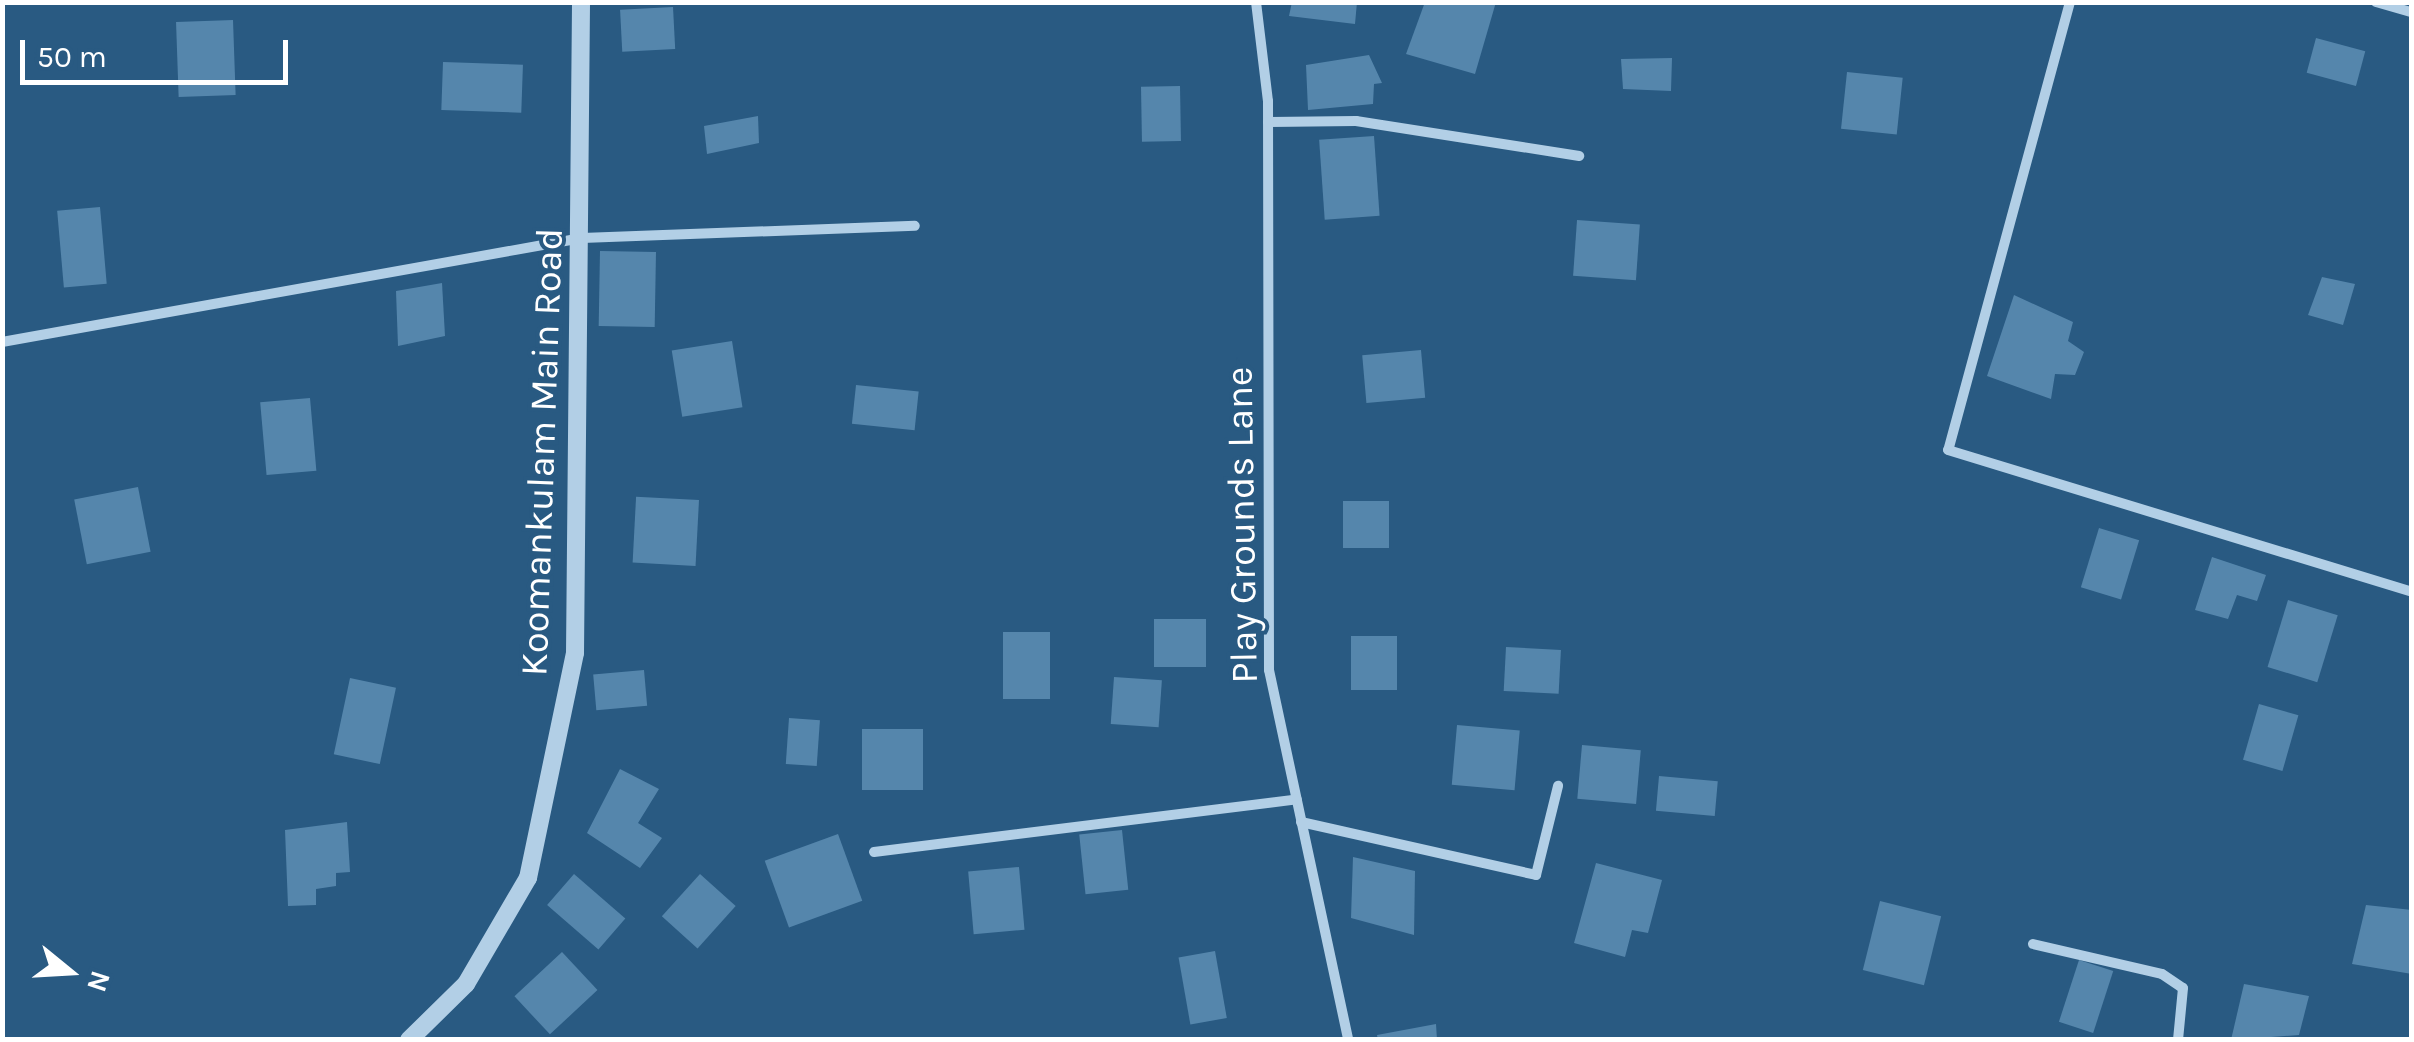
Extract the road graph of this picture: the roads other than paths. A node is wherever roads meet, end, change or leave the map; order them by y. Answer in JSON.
{"nodes":[{"id":1,"x":582,"y":2,"type":"edge"},
{"id":2,"x":1256,"y":2,"type":"edge"},
{"id":3,"x":2070,"y":2,"type":"edge"},
{"id":4,"x":2376,"y":2,"type":"edge"},
{"id":5,"x":2412,"y":12,"type":"edge"},
{"id":6,"x":1268,"y":122,"type":"junction"},
{"id":7,"x":1579,"y":156,"type":"dead end"},
{"id":8,"x":915,"y":226,"type":"dead end"},
{"id":9,"x":582,"y":238,"type":"junction"},
{"id":10,"x":2,"y":342,"type":"edge"},
{"id":11,"x":2412,"y":592,"type":"edge"},
{"id":12,"x":1558,"y":786,"type":"dead end"},
{"id":13,"x":1297,"y":799,"type":"junction"},
{"id":14,"x":1302,"y":822,"type":"junction"},
{"id":15,"x":874,"y":852,"type":"dead end"},
{"id":16,"x":2033,"y":944,"type":"dead end"},
{"id":17,"x":409,"y":1040,"type":"edge"},
{"id":18,"x":1348,"y":1040,"type":"edge"},
{"id":19,"x":2178,"y":1040,"type":"edge"}],
"edges":[{"from":1,"to":9,"type":"street","name":"Koomankulam Main Road"},
{"from":2,"to":6,"type":"street","name":"Play Grounds Lane"},
{"from":3,"to":11,"type":"street"},
{"from":4,"to":5,"type":"street"},
{"from":6,"to":7,"type":"street"},
{"from":6,"to":13,"type":"street","name":"Play Grounds Lane"},
{"from":8,"to":9,"type":"street"},
{"from":9,"to":10,"type":"street"},
{"from":9,"to":17,"type":"street","name":"Koomankulam Main Road"},
{"from":12,"to":14,"type":"street"},
{"from":13,"to":14,"type":"street","name":"Play Grounds Lane"},
{"from":13,"to":15,"type":"street"},
{"from":14,"to":18,"type":"street","name":"Play Grounds Lane"},
{"from":16,"to":19,"type":"street"}]}
